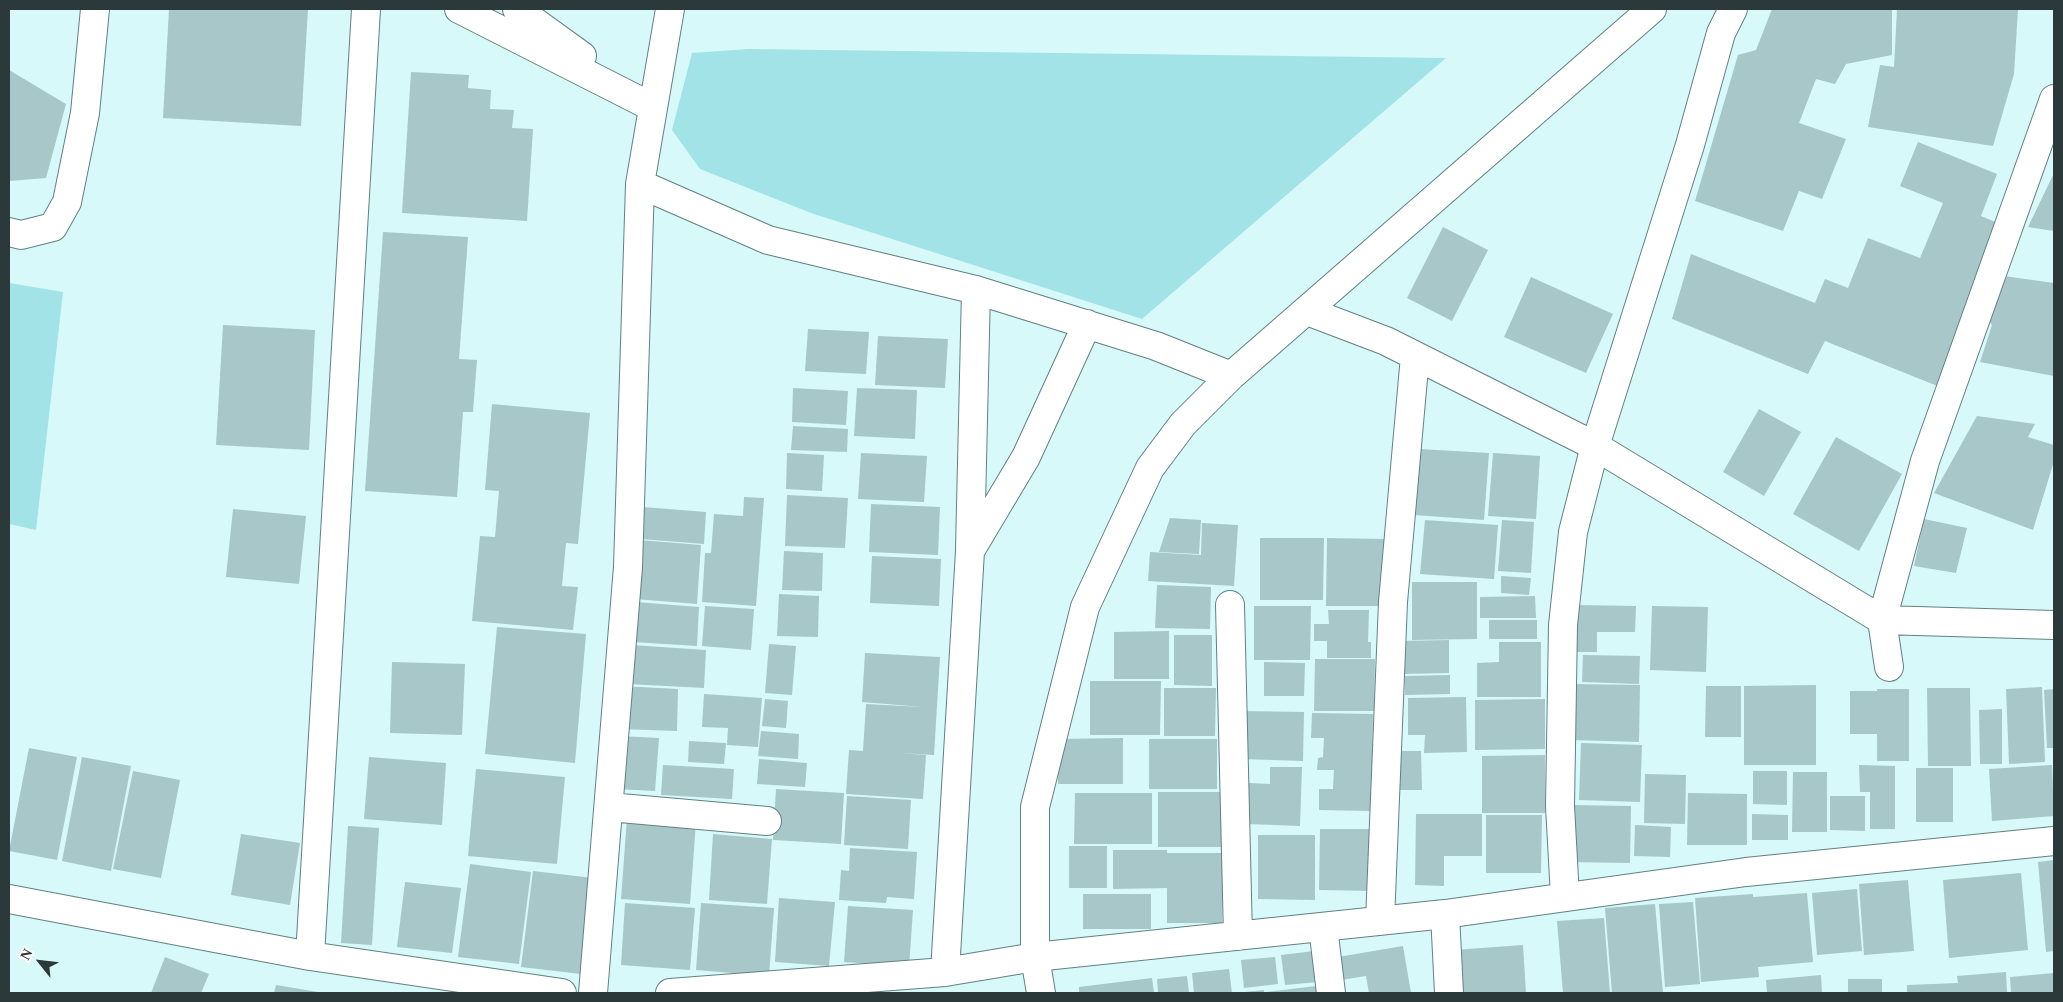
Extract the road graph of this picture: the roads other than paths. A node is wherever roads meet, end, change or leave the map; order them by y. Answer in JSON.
{"nodes":[{"id":1,"x":96,"y":9,"type":"edge"},
{"id":2,"x":366,"y":9,"type":"edge"},
{"id":3,"x":458,"y":9,"type":"edge"},
{"id":4,"x":517,"y":9,"type":"edge"},
{"id":5,"x":670,"y":9,"type":"edge"},
{"id":6,"x":1652,"y":9,"type":"edge"},
{"id":7,"x":1733,"y":9,"type":"edge"},
{"id":8,"x":2054,"y":99,"type":"edge"},
{"id":9,"x":652,"y":107,"type":"junction"},
{"id":10,"x":640,"y":184,"type":"junction"},
{"id":11,"x":9,"y":232,"type":"edge"},
{"id":12,"x":976,"y":290,"type":"junction"},
{"id":13,"x":1307,"y":310,"type":"junction"},
{"id":14,"x":1087,"y":324,"type":"junction"},
{"id":15,"x":1415,"y":356,"type":"junction"},
{"id":16,"x":1231,"y":376,"type":"junction"},
{"id":17,"x":1595,"y":446,"type":"junction"},
{"id":18,"x":970,"y":551,"type":"junction"},
{"id":19,"x":1230,"y":605,"type":"dead end"},
{"id":20,"x":1882,"y":620,"type":"junction"},
{"id":21,"x":2054,"y":625,"type":"edge"},
{"id":22,"x":1889,"y":667,"type":"dead end"},
{"id":23,"x":609,"y":807,"type":"junction"},
{"id":24,"x":767,"y":821,"type":"dead end"},
{"id":25,"x":2054,"y":842,"type":"edge"},
{"id":26,"x":1564,"y":897,"type":"junction"},
{"id":27,"x":9,"y":899,"type":"edge"},
{"id":28,"x":1445,"y":914,"type":"junction"},
{"id":29,"x":1380,"y":921,"type":"junction"},
{"id":30,"x":1324,"y":927,"type":"junction"},
{"id":31,"x":1238,"y":936,"type":"junction"},
{"id":32,"x":310,"y":956,"type":"junction"},
{"id":33,"x":1035,"y":957,"type":"junction"},
{"id":34,"x":945,"y":972,"type":"junction"},
{"id":35,"x":562,"y":993,"type":"edge"},
{"id":36,"x":593,"y":993,"type":"edge"},
{"id":37,"x":670,"y":993,"type":"edge"},
{"id":38,"x":1041,"y":993,"type":"edge"},
{"id":39,"x":1331,"y":993,"type":"edge"},
{"id":40,"x":1450,"y":993,"type":"edge"}],
"edges":[{"from":1,"to":11,"type":"street"},
{"from":2,"to":32,"type":"street"},
{"from":3,"to":9,"type":"street"},
{"from":4,"to":9,"type":"street"},
{"from":5,"to":9,"type":"street"},
{"from":6,"to":13,"type":"street"},
{"from":7,"to":17,"type":"street"},
{"from":8,"to":20,"type":"street"},
{"from":9,"to":10,"type":"street"},
{"from":10,"to":12,"type":"street"},
{"from":10,"to":23,"type":"street"},
{"from":12,"to":14,"type":"street"},
{"from":12,"to":18,"type":"street"},
{"from":13,"to":15,"type":"street"},
{"from":13,"to":16,"type":"street"},
{"from":14,"to":16,"type":"street"},
{"from":14,"to":18,"type":"street"},
{"from":15,"to":17,"type":"street"},
{"from":15,"to":29,"type":"street"},
{"from":16,"to":33,"type":"street"},
{"from":17,"to":20,"type":"street"},
{"from":17,"to":26,"type":"street"},
{"from":18,"to":34,"type":"street"},
{"from":19,"to":31,"type":"street"},
{"from":20,"to":21,"type":"street"},
{"from":20,"to":22,"type":"street"},
{"from":23,"to":24,"type":"street"},
{"from":23,"to":36,"type":"street"},
{"from":25,"to":26,"type":"street"},
{"from":26,"to":28,"type":"street"},
{"from":27,"to":32,"type":"street"},
{"from":28,"to":29,"type":"street"},
{"from":28,"to":40,"type":"street"},
{"from":29,"to":30,"type":"street"},
{"from":30,"to":31,"type":"street"},
{"from":30,"to":39,"type":"street"},
{"from":31,"to":33,"type":"street"},
{"from":32,"to":35,"type":"street"},
{"from":33,"to":34,"type":"street"},
{"from":33,"to":38,"type":"street"},
{"from":34,"to":37,"type":"street"}]}
